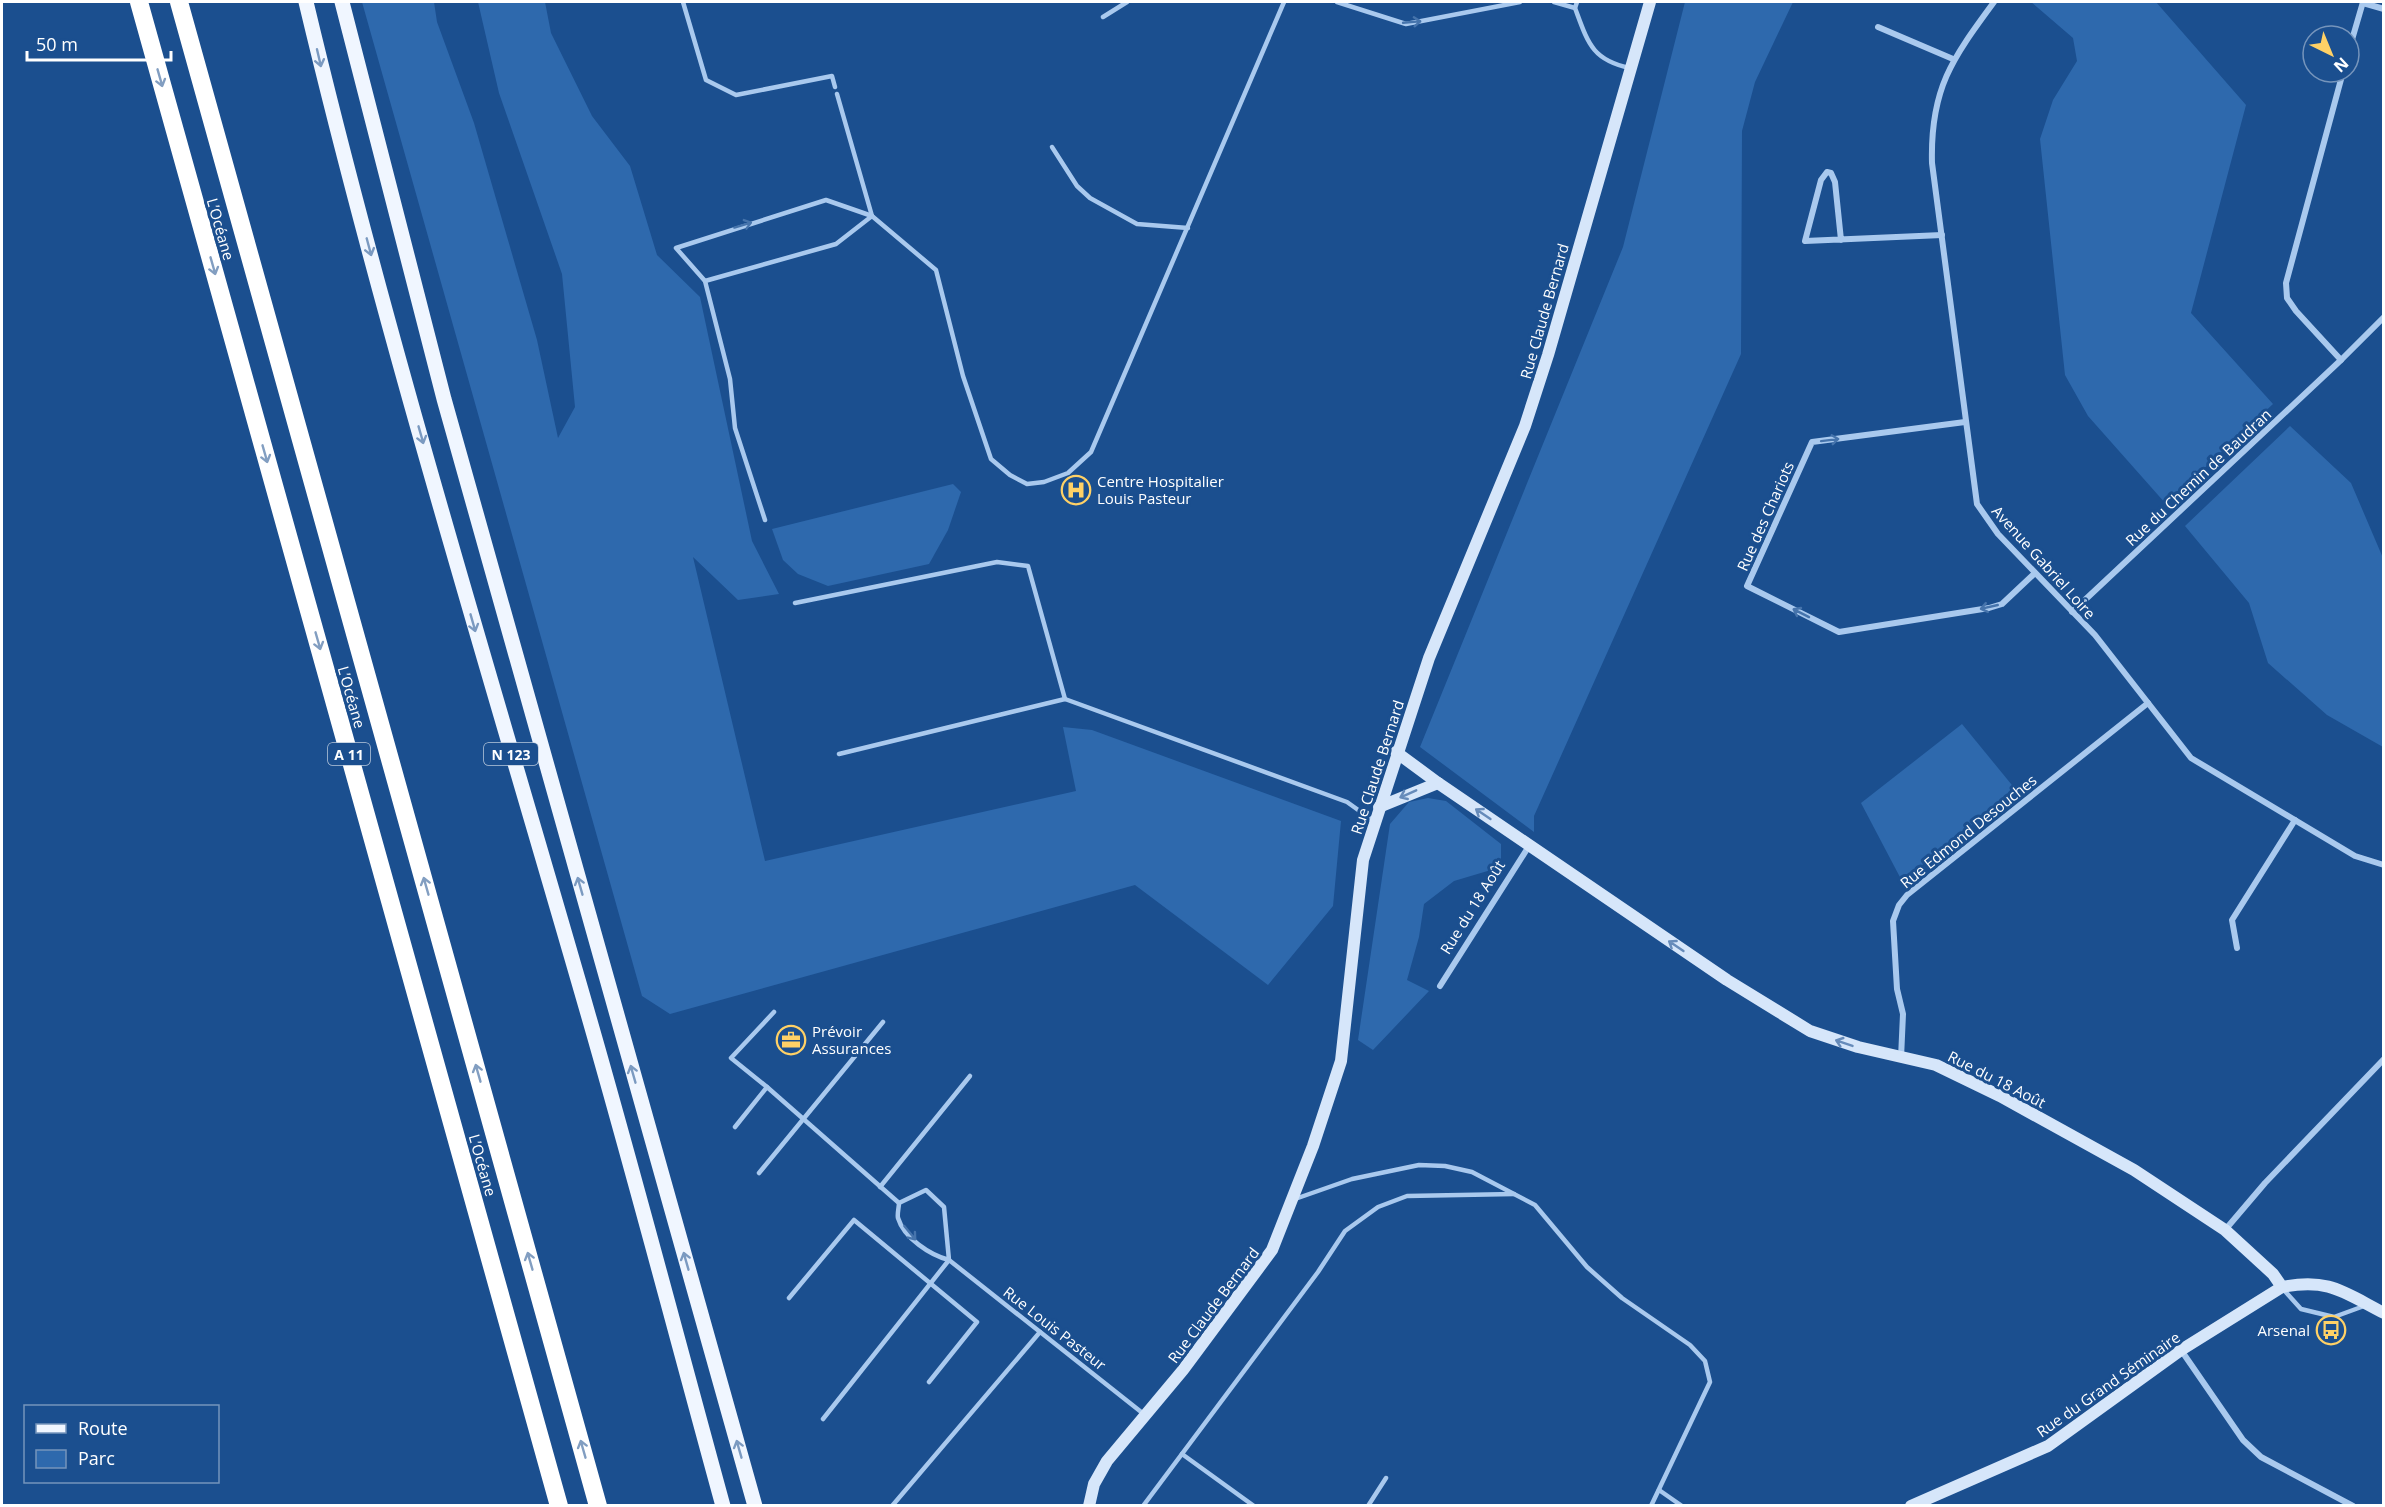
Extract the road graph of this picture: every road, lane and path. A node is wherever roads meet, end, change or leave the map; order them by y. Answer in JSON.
{"nodes":[{"id":1,"x":139,"y":2,"type":"edge"},
{"id":2,"x":179,"y":2,"type":"edge"},
{"id":3,"x":306,"y":2,"type":"edge"},
{"id":4,"x":342,"y":2,"type":"edge"},
{"id":5,"x":683,"y":2,"type":"edge"},
{"id":6,"x":1126,"y":2,"type":"edge"},
{"id":7,"x":1284,"y":2,"type":"edge"},
{"id":8,"x":1337,"y":2,"type":"edge"},
{"id":9,"x":1353,"y":2,"type":"edge"},
{"id":10,"x":1520,"y":2,"type":"edge"},
{"id":11,"x":1554,"y":2,"type":"edge"},
{"id":12,"x":1577,"y":2,"type":"edge"},
{"id":13,"x":1650,"y":2,"type":"edge"},
{"id":14,"x":1994,"y":2,"type":"edge"},
{"id":15,"x":2363,"y":2,"type":"edge"},
{"id":16,"x":1356,"y":8,"type":"junction"},
{"id":17,"x":1575,"y":8,"type":"junction"},
{"id":18,"x":2384,"y":9,"type":"edge"},
{"id":19,"x":1103,"y":17,"type":"dead end"},
{"id":20,"x":2357,"y":24,"type":"edge"},
{"id":21,"x":1878,"y":27,"type":"dead end"},
{"id":22,"x":1953,"y":60,"type":"junction"},
{"id":23,"x":1630,"y":68,"type":"junction"},
{"id":24,"x":2340,"y":84,"type":"edge"},
{"id":25,"x":835,"y":87,"type":"dead end"},
{"id":26,"x":837,"y":94,"type":"dead end"},
{"id":27,"x":1052,"y":147,"type":"dead end"},
{"id":28,"x":872,"y":216,"type":"junction"},
{"id":29,"x":1188,"y":228,"type":"junction"},
{"id":30,"x":1941,"y":235,"type":"junction"},
{"id":31,"x":1841,"y":240,"type":"junction"},
{"id":32,"x":705,"y":281,"type":"junction"},
{"id":33,"x":2384,"y":316,"type":"edge"},
{"id":34,"x":2342,"y":360,"type":"junction"},
{"id":35,"x":1965,"y":422,"type":"junction"},
{"id":36,"x":765,"y":520,"type":"dead end"},
{"id":37,"x":2035,"y":573,"type":"junction"},
{"id":38,"x":795,"y":603,"type":"dead end"},
{"id":39,"x":2072,"y":612,"type":"junction"},
{"id":40,"x":1065,"y":699,"type":"junction"},
{"id":41,"x":2148,"y":704,"type":"junction"},
{"id":42,"x":1396,"y":752,"type":"junction"},
{"id":43,"x":838,"y":754,"type":"dead end"},
{"id":44,"x":1438,"y":783,"type":"junction"},
{"id":45,"x":1379,"y":807,"type":"junction"},
{"id":46,"x":2295,"y":820,"type":"junction"},
{"id":47,"x":1375,"y":822,"type":"junction"},
{"id":48,"x":1529,"y":846,"type":"junction"},
{"id":49,"x":2384,"y":865,"type":"edge"},
{"id":50,"x":2237,"y":948,"type":"dead end"},
{"id":51,"x":1440,"y":986,"type":"dead end"},
{"id":52,"x":774,"y":1012,"type":"dead end"},
{"id":53,"x":883,"y":1022,"type":"dead end"},
{"id":54,"x":1901,"y":1058,"type":"junction"},
{"id":55,"x":2384,"y":1059,"type":"edge"},
{"id":56,"x":970,"y":1076,"type":"dead end"},
{"id":57,"x":767,"y":1088,"type":"junction"},
{"id":58,"x":802,"y":1120,"type":"junction"},
{"id":59,"x":735,"y":1127,"type":"dead end"},
{"id":60,"x":759,"y":1173,"type":"dead end"},
{"id":61,"x":880,"y":1187,"type":"junction"},
{"id":62,"x":1516,"y":1194,"type":"junction"},
{"id":63,"x":1292,"y":1200,"type":"junction"},
{"id":64,"x":899,"y":1203,"type":"junction"},
{"id":65,"x":2225,"y":1230,"type":"junction"},
{"id":66,"x":949,"y":1260,"type":"junction"},
{"id":67,"x":930,"y":1283,"type":"junction"},
{"id":68,"x":2282,"y":1287,"type":"junction"},
{"id":69,"x":789,"y":1298,"type":"dead end"},
{"id":70,"x":2378,"y":1308,"type":"edge"},
{"id":71,"x":1040,"y":1332,"type":"junction"},
{"id":72,"x":2181,"y":1350,"type":"junction"},
{"id":73,"x":929,"y":1382,"type":"dead end"},
{"id":74,"x":1146,"y":1415,"type":"junction"},
{"id":75,"x":823,"y":1419,"type":"dead end"},
{"id":76,"x":1182,"y":1454,"type":"junction"},
{"id":77,"x":1386,"y":1479,"type":"dead end"},
{"id":78,"x":1659,"y":1490,"type":"junction"},
{"id":79,"x":559,"y":1506,"type":"edge"},
{"id":80,"x":598,"y":1506,"type":"edge"},
{"id":81,"x":723,"y":1506,"type":"edge"},
{"id":82,"x":755,"y":1506,"type":"edge"},
{"id":83,"x":892,"y":1506,"type":"edge"},
{"id":84,"x":1089,"y":1506,"type":"edge"},
{"id":85,"x":1143,"y":1506,"type":"edge"},
{"id":86,"x":1254,"y":1506,"type":"edge"},
{"id":87,"x":1368,"y":1506,"type":"edge"},
{"id":88,"x":1651,"y":1506,"type":"edge"},
{"id":89,"x":1682,"y":1506,"type":"edge"},
{"id":90,"x":1911,"y":1506,"type":"edge"},
{"id":91,"x":2353,"y":1506,"type":"edge"}],
"edges":[{"from":1,"to":79,"type":"highway","name":"L’Océane","number":"A 11","one_way":true},
{"from":80,"to":2,"type":"highway","name":"L’Océane","number":"A 11","one_way":true},
{"from":3,"to":81,"type":"main road","number":"N 123","one_way":true},
{"from":82,"to":4,"type":"main road","number":"N 123","one_way":true},
{"from":5,"to":25,"type":"lane"},
{"from":6,"to":19,"type":"lane"},
{"from":7,"to":29,"type":"lane"},
{"from":8,"to":16,"type":"lane"},
{"from":9,"to":16,"type":"lane"},
{"from":16,"to":10,"type":"lane","one_way":true},
{"from":11,"to":17,"type":"lane"},
{"from":12,"to":17,"type":"lane"},
{"from":13,"to":23,"type":"street","name":"Rue Claude Bernard"},
{"from":14,"to":22,"type":"street","name":"Avenue Gabriel Loire"},
{"from":15,"to":18,"type":"street"},
{"from":15,"to":20,"type":"street"},
{"from":17,"to":23,"type":"lane"},
{"from":21,"to":22,"type":"street"},
{"from":22,"to":30,"type":"street","name":"Avenue Gabriel Loire"},
{"from":23,"to":42,"type":"street","name":"Rue Claude Bernard"},
{"from":24,"to":34,"type":"street"},
{"from":26,"to":28,"type":"lane"},
{"from":27,"to":29,"type":"lane"},
{"from":28,"to":29,"type":"lane"},
{"from":28,"to":32,"type":"lane"},
{"from":32,"to":28,"type":"lane","one_way":true},
{"from":30,"to":31,"type":"street"},
{"from":30,"to":35,"type":"street","name":"Avenue Gabriel Loire"},
{"from":31,"to":31,"type":"street"},
{"from":32,"to":36,"type":"lane"},
{"from":33,"to":34,"type":"street","name":"Rue du Chemin de Baudran"},
{"from":34,"to":39,"type":"street","name":"Rue du Chemin de Baudran"},
{"from":35,"to":37,"type":"street","name":"Avenue Gabriel Loire"},
{"from":37,"to":35,"type":"street","name":"Rue des Chariots","one_way":true},
{"from":37,"to":39,"type":"street","name":"Avenue Gabriel Loire"},
{"from":38,"to":40,"type":"lane"},
{"from":39,"to":41,"type":"street","name":"Avenue Gabriel Loire"},
{"from":40,"to":43,"type":"lane"},
{"from":40,"to":47,"type":"lane"},
{"from":41,"to":46,"type":"street","name":"Avenue Gabriel Loire"},
{"from":41,"to":54,"type":"street","name":"Rue Edmond Desouches"},
{"from":42,"to":44,"type":"street","name":"Rue du 18 Août"},
{"from":42,"to":45,"type":"street","name":"Rue Claude Bernard"},
{"from":44,"to":45,"type":"street","one_way":true},
{"from":48,"to":44,"type":"street","name":"Rue du 18 Août","one_way":true},
{"from":45,"to":47,"type":"street","name":"Rue Claude Bernard"},
{"from":46,"to":49,"type":"street","name":"Avenue Gabriel Loire"},
{"from":46,"to":50,"type":"street"},
{"from":47,"to":63,"type":"street","name":"Rue Claude Bernard"},
{"from":48,"to":51,"type":"street","name":"Rue du 18 Août"},
{"from":54,"to":48,"type":"street","name":"Rue du 18 Août","one_way":true},
{"from":52,"to":57,"type":"lane"},
{"from":53,"to":58,"type":"lane"},
{"from":54,"to":65,"type":"street","name":"Rue du 18 Août"},
{"from":55,"to":65,"type":"street"},
{"from":56,"to":61,"type":"lane"},
{"from":57,"to":58,"type":"lane"},
{"from":57,"to":59,"type":"lane"},
{"from":58,"to":60,"type":"lane"},
{"from":58,"to":61,"type":"lane"},
{"from":61,"to":64,"type":"lane"},
{"from":62,"to":63,"type":"lane"},
{"from":62,"to":76,"type":"lane"},
{"from":62,"to":78,"type":"lane"},
{"from":63,"to":74,"type":"street","name":"Rue Claude Bernard"},
{"from":64,"to":66,"type":"lane","name":"Rue Louis Pasteur","one_way":true},
{"from":64,"to":66,"type":"lane"},
{"from":65,"to":68,"type":"street","name":"Rue du 18 Août"},
{"from":66,"to":67,"type":"lane"},
{"from":66,"to":71,"type":"lane","name":"Rue Louis Pasteur"},
{"from":67,"to":69,"type":"lane"},
{"from":67,"to":73,"type":"lane"},
{"from":67,"to":75,"type":"lane"},
{"from":68,"to":70,"type":"street"},
{"from":68,"to":70,"type":"lane"},
{"from":68,"to":72,"type":"street","name":"Rue du Grand Séminaire"},
{"from":71,"to":74,"type":"lane","name":"Rue Louis Pasteur"},
{"from":71,"to":83,"type":"lane"},
{"from":72,"to":90,"type":"street","name":"Rue du Grand Séminaire"},
{"from":72,"to":91,"type":"street"},
{"from":74,"to":84,"type":"street","name":"Rue Claude Bernard"},
{"from":76,"to":85,"type":"lane"},
{"from":76,"to":86,"type":"lane"},
{"from":77,"to":87,"type":"lane"},
{"from":78,"to":88,"type":"lane"},
{"from":78,"to":89,"type":"lane"}]}
